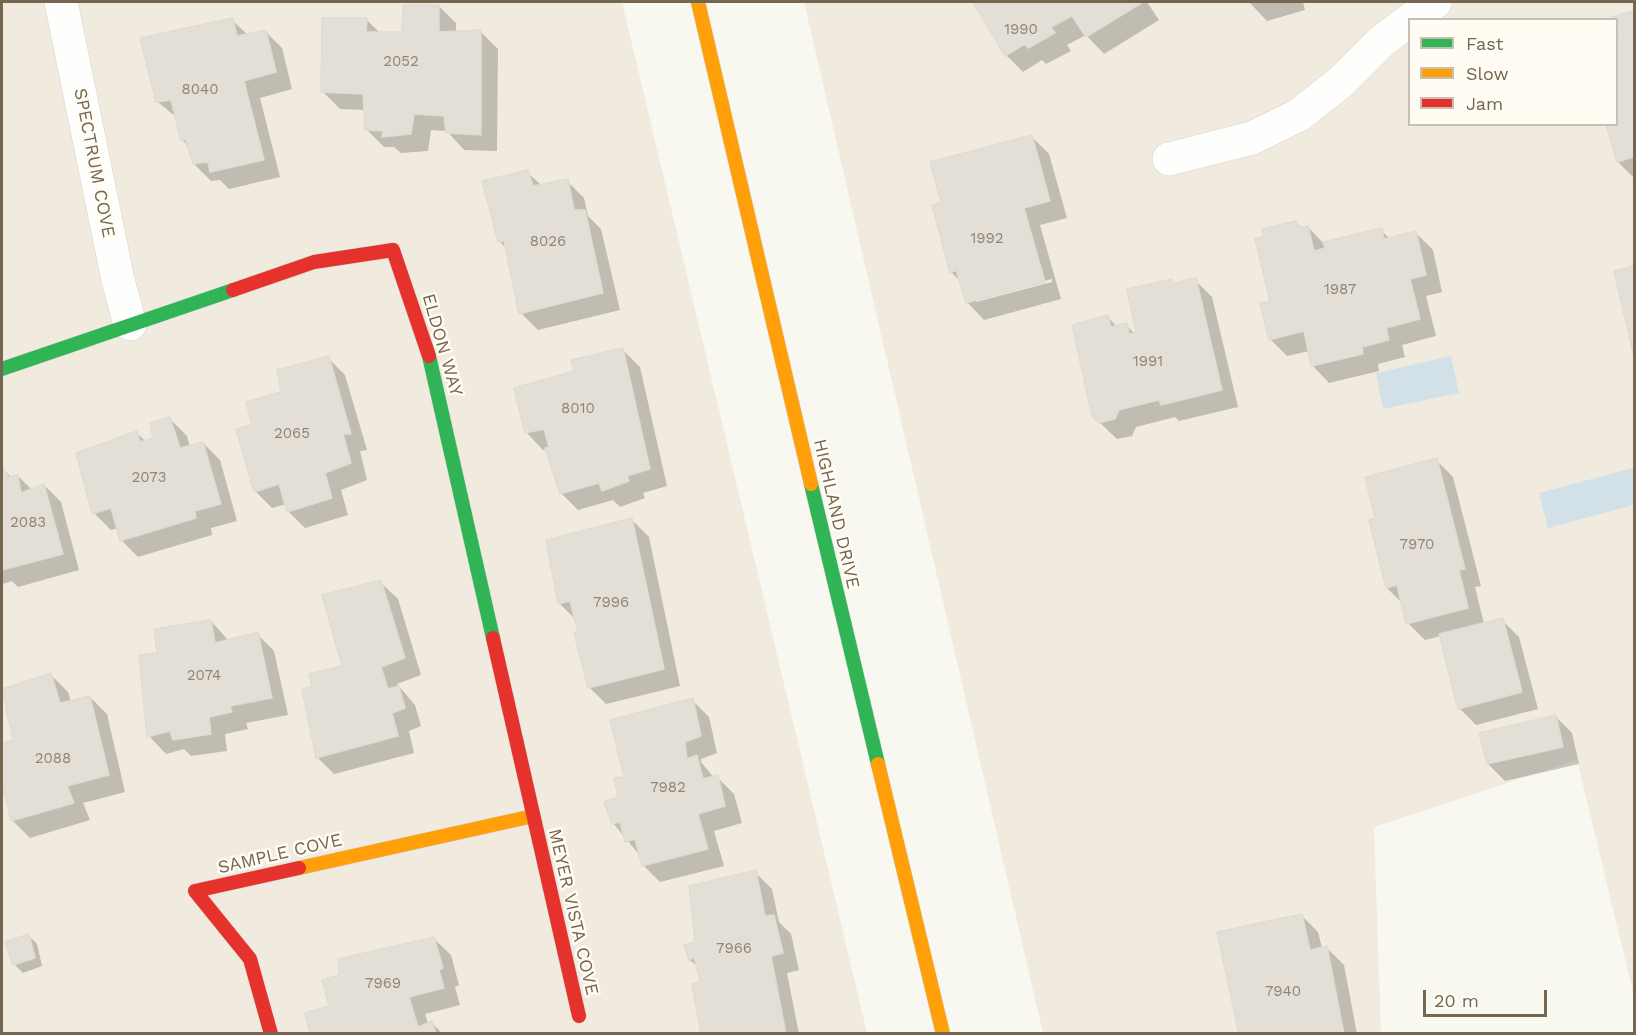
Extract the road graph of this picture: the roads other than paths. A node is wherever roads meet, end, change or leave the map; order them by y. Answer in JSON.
{"nodes":[{"id":1,"x":61,"y":2,"type":"edge"},
{"id":2,"x":698,"y":2,"type":"edge"},
{"id":3,"x":1435,"y":2,"type":"edge"},
{"id":4,"x":1413,"y":18,"type":"edge"},
{"id":5,"x":1408,"y":21,"type":"edge"},
{"id":6,"x":1169,"y":159,"type":"dead end"},
{"id":7,"x":130,"y":324,"type":"junction"},
{"id":8,"x":2,"y":369,"type":"edge"},
{"id":9,"x":533,"y":816,"type":"junction"},
{"id":10,"x":579,"y":1016,"type":"dead end"},
{"id":11,"x":271,"y":1034,"type":"edge"},
{"id":12,"x":944,"y":1034,"type":"edge"}],
"edges":[{"from":1,"to":7,"type":"street","name":"SPECTRUM COVE"},
{"from":2,"to":12,"type":"street","name":"HIGHLAND DRIVE"},
{"from":3,"to":4,"type":"street"},
{"from":5,"to":6,"type":"street"},
{"from":7,"to":8,"type":"street","name":"ELDON WAY"},
{"from":7,"to":9,"type":"street","name":"ELDON WAY"},
{"from":9,"to":10,"type":"street","name":"MEYER VISTA COVE"},
{"from":9,"to":11,"type":"street","name":"SAMPLE COVE"}]}
